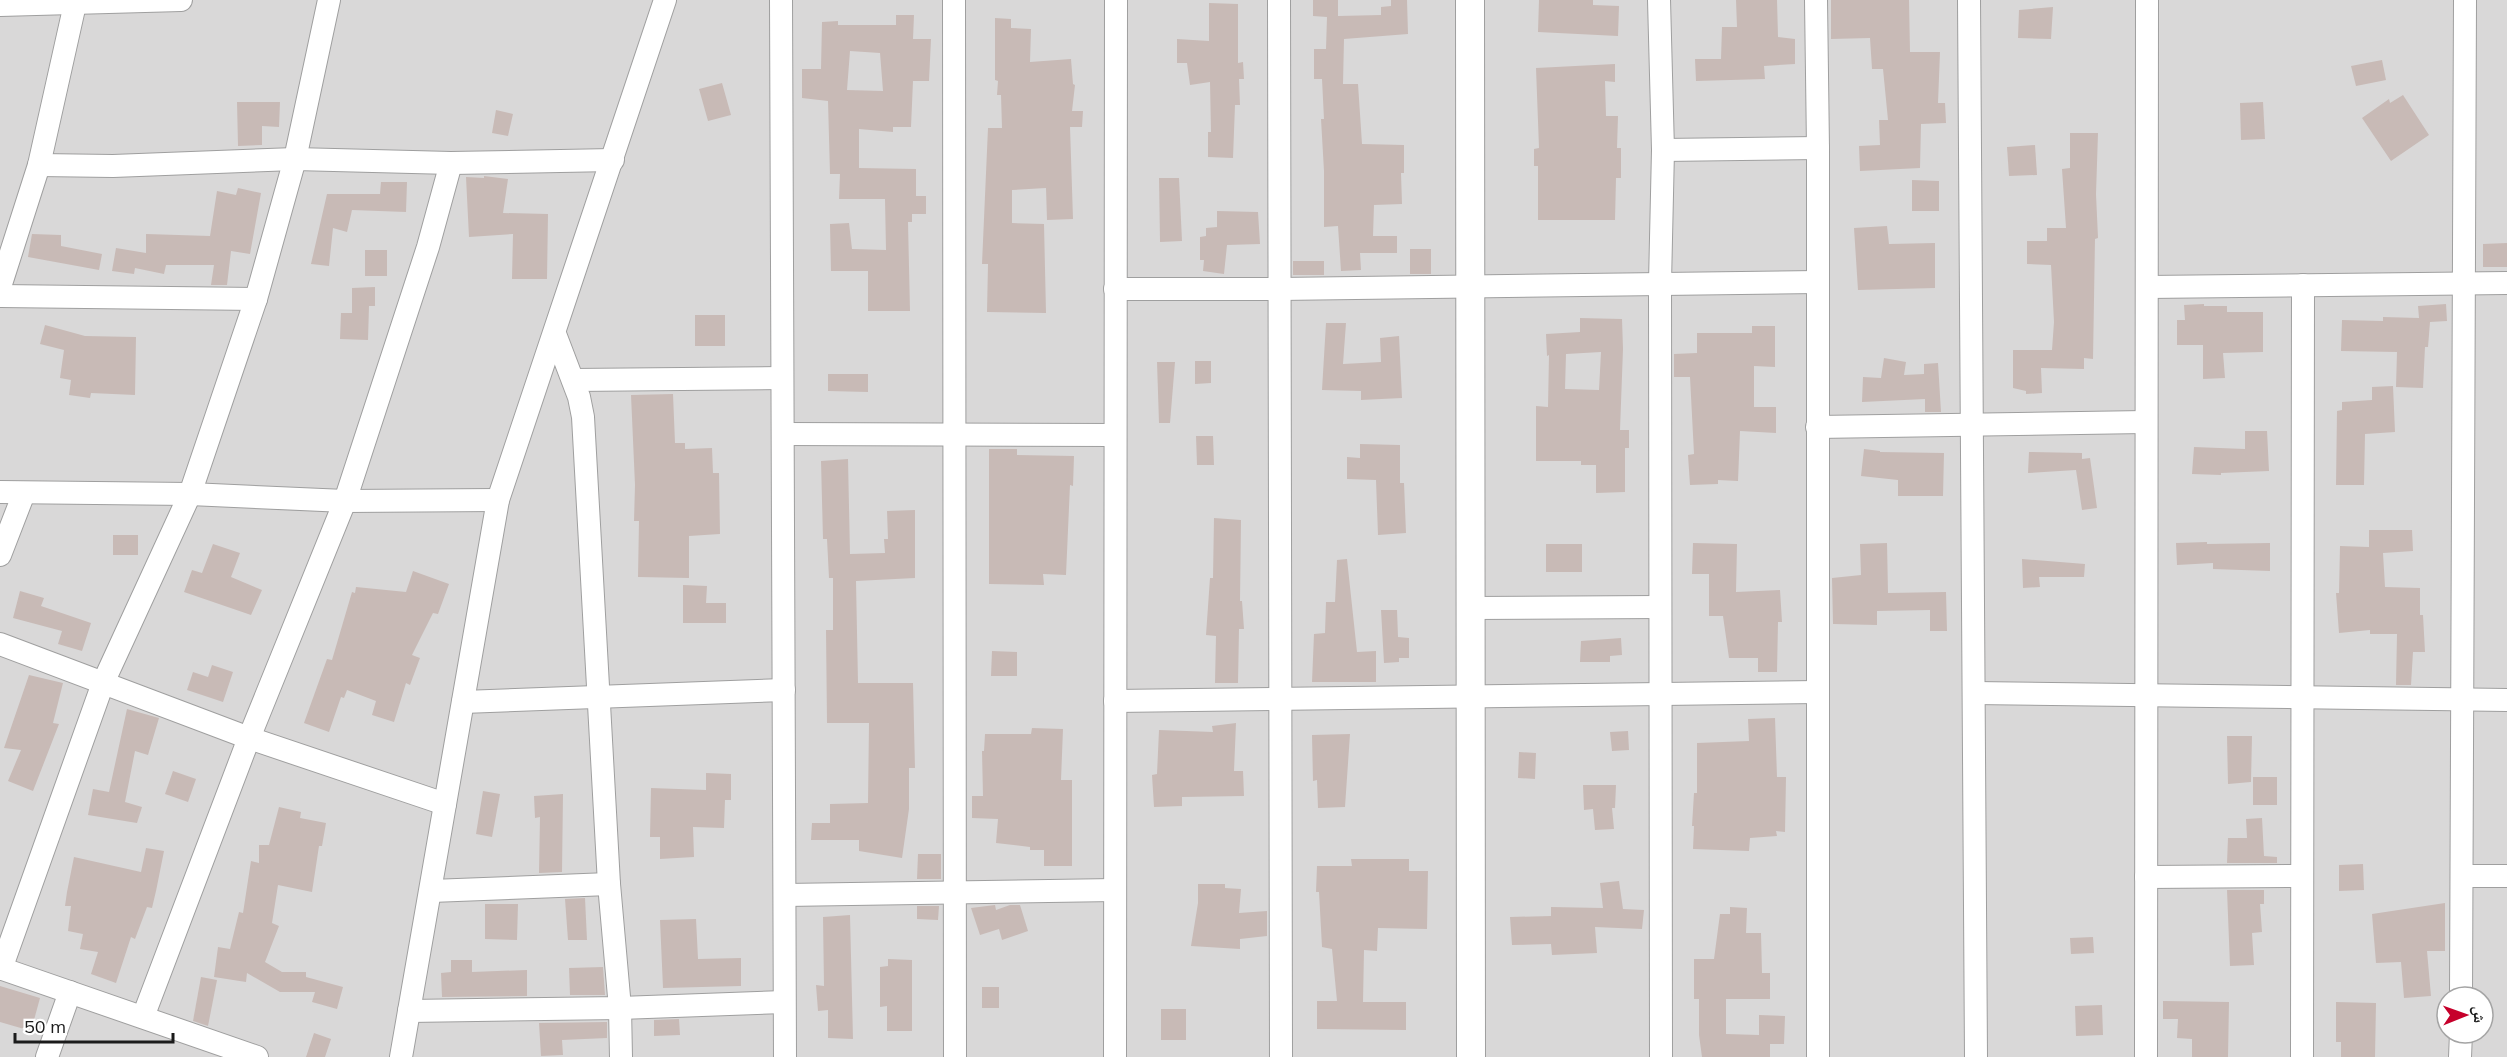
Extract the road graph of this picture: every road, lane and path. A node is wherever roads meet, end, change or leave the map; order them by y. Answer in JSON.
{"nodes":[{"id":1,"x":182,"y":0,"type":"edge"},
{"id":2,"x":329,"y":0,"type":"edge"},
{"id":3,"x":665,"y":0,"type":"edge"},
{"id":4,"x":781,"y":0,"type":"edge"},
{"id":5,"x":954,"y":0,"type":"edge"},
{"id":6,"x":1116,"y":0,"type":"edge"},
{"id":7,"x":1279,"y":0,"type":"edge"},
{"id":8,"x":1470,"y":0,"type":"edge"},
{"id":9,"x":1659,"y":0,"type":"edge"},
{"id":10,"x":1816,"y":0,"type":"edge"},
{"id":11,"x":1970,"y":0,"type":"edge"},
{"id":12,"x":2147,"y":0,"type":"edge"},
{"id":13,"x":2465,"y":0,"type":"edge"},
{"id":14,"x":75,"y":4,"type":"junction"},
{"id":15,"x":0,"y":5,"type":"edge"},
{"id":16,"x":1818,"y":148,"type":"junction"},
{"id":17,"x":1664,"y":150,"type":"junction"},
{"id":18,"x":295,"y":159,"type":"junction"},
{"id":19,"x":613,"y":160,"type":"junction"},
{"id":20,"x":451,"y":163,"type":"junction"},
{"id":21,"x":39,"y":165,"type":"junction"},
{"id":22,"x":1817,"y":282,"type":"junction"},
{"id":23,"x":2465,"y":282,"type":"junction"},
{"id":24,"x":1660,"y":283,"type":"junction"},
{"id":25,"x":2507,"y":283,"type":"edge"},
{"id":26,"x":1470,"y":285,"type":"junction"},
{"id":27,"x":2303,"y":285,"type":"junction"},
{"id":28,"x":0,"y":287,"type":"edge"},
{"id":29,"x":2147,"y":287,"type":"junction"},
{"id":30,"x":1115,"y":289,"type":"junction"},
{"id":31,"x":1280,"y":289,"type":"junction"},
{"id":32,"x":0,"y":296,"type":"edge"},
{"id":33,"x":256,"y":299,"type":"junction"},
{"id":34,"x":555,"y":334,"type":"junction"},
{"id":35,"x":782,"y":378,"type":"junction"},
{"id":36,"x":573,"y":380,"type":"junction"},
{"id":37,"x":2145,"y":422,"type":"junction"},
{"id":38,"x":1972,"y":426,"type":"junction"},
{"id":39,"x":1816,"y":427,"type":"junction"},
{"id":40,"x":783,"y":434,"type":"junction"},
{"id":41,"x":954,"y":435,"type":"junction"},
{"id":42,"x":1115,"y":435,"type":"junction"},
{"id":43,"x":0,"y":492,"type":"edge"},
{"id":44,"x":24,"y":493,"type":"junction"},
{"id":45,"x":190,"y":494,"type":"junction"},
{"id":46,"x":498,"y":500,"type":"junction"},
{"id":47,"x":345,"y":501,"type":"junction"},
{"id":48,"x":0,"y":555,"type":"edge"},
{"id":49,"x":1660,"y":606,"type":"junction"},
{"id":50,"x":1471,"y":608,"type":"junction"},
{"id":51,"x":0,"y":644,"type":"edge"},
{"id":52,"x":103,"y":683,"type":"junction"},
{"id":53,"x":784,"y":690,"type":"junction"},
{"id":54,"x":1817,"y":692,"type":"junction"},
{"id":55,"x":1974,"y":693,"type":"junction"},
{"id":56,"x":1660,"y":694,"type":"junction"},
{"id":57,"x":2146,"y":695,"type":"junction"},
{"id":58,"x":2302,"y":696,"type":"junction"},
{"id":59,"x":1472,"y":697,"type":"junction"},
{"id":60,"x":599,"y":698,"type":"junction"},
{"id":61,"x":1281,"y":699,"type":"junction"},
{"id":62,"x":1115,"y":700,"type":"junction"},
{"id":63,"x":2462,"y":700,"type":"junction"},
{"id":64,"x":2507,"y":700,"type":"edge"},
{"id":65,"x":463,"y":702,"type":"junction"},
{"id":66,"x":249,"y":738,"type":"junction"},
{"id":67,"x":445,"y":804,"type":"junction"},
{"id":68,"x":2302,"y":876,"type":"junction"},
{"id":69,"x":2463,"y":876,"type":"junction"},
{"id":70,"x":2507,"y":876,"type":"edge"},
{"id":71,"x":2146,"y":877,"type":"junction"},
{"id":72,"x":609,"y":884,"type":"junction"},
{"id":73,"x":1115,"y":890,"type":"junction"},
{"id":74,"x":431,"y":891,"type":"junction"},
{"id":75,"x":954,"y":892,"type":"junction"},
{"id":76,"x":785,"y":895,"type":"junction"},
{"id":77,"x":1,"y":969,"type":"edge"},
{"id":78,"x":2461,"y":985,"type":"edge"},
{"id":79,"x":70,"y":992,"type":"junction"},
{"id":80,"x":784,"y":1002,"type":"junction"},
{"id":81,"x":620,"y":1008,"type":"junction"},
{"id":82,"x":409,"y":1011,"type":"junction"},
{"id":83,"x":143,"y":1017,"type":"junction"},
{"id":84,"x":211,"y":1050,"type":"edge"},
{"id":85,"x":47,"y":1057,"type":"edge"},
{"id":86,"x":257,"y":1057,"type":"edge"},
{"id":87,"x":401,"y":1057,"type":"edge"},
{"id":88,"x":621,"y":1057,"type":"edge"},
{"id":89,"x":785,"y":1057,"type":"edge"},
{"id":90,"x":955,"y":1057,"type":"edge"},
{"id":91,"x":1115,"y":1057,"type":"edge"},
{"id":92,"x":1281,"y":1057,"type":"edge"},
{"id":93,"x":1471,"y":1057,"type":"edge"},
{"id":94,"x":1660,"y":1057,"type":"edge"},
{"id":95,"x":1818,"y":1057,"type":"edge"},
{"id":96,"x":1976,"y":1057,"type":"edge"},
{"id":97,"x":2146,"y":1057,"type":"edge"},
{"id":98,"x":2302,"y":1057,"type":"edge"}],
"edges":[{"from":1,"to":14,"type":"street"},
{"from":2,"to":18,"type":"street"},
{"from":3,"to":19,"type":"street"},
{"from":4,"to":35,"type":"street"},
{"from":5,"to":41,"type":"street"},
{"from":6,"to":30,"type":"street"},
{"from":7,"to":31,"type":"street"},
{"from":8,"to":26,"type":"street"},
{"from":9,"to":17,"type":"street"},
{"from":10,"to":16,"type":"street"},
{"from":11,"to":38,"type":"street"},
{"from":12,"to":29,"type":"street"},
{"from":13,"to":23,"type":"street"},
{"from":14,"to":15,"type":"street"},
{"from":14,"to":21,"type":"street"},
{"from":16,"to":17,"type":"street"},
{"from":16,"to":22,"type":"street"},
{"from":17,"to":24,"type":"street"},
{"from":18,"to":20,"type":"street"},
{"from":18,"to":21,"type":"street"},
{"from":18,"to":33,"type":"street"},
{"from":19,"to":20,"type":"street"},
{"from":19,"to":34,"type":"street"},
{"from":20,"to":47,"type":"street"},
{"from":21,"to":28,"type":"street"},
{"from":22,"to":24,"type":"street"},
{"from":22,"to":39,"type":"street"},
{"from":23,"to":25,"type":"street"},
{"from":23,"to":27,"type":"street"},
{"from":23,"to":63,"type":"street"},
{"from":24,"to":26,"type":"street"},
{"from":24,"to":49,"type":"street"},
{"from":26,"to":31,"type":"street"},
{"from":26,"to":50,"type":"street"},
{"from":27,"to":29,"type":"street"},
{"from":27,"to":58,"type":"street"},
{"from":29,"to":37,"type":"street"},
{"from":30,"to":31,"type":"street"},
{"from":30,"to":42,"type":"street"},
{"from":31,"to":61,"type":"street"},
{"from":32,"to":33,"type":"street"},
{"from":33,"to":45,"type":"street"},
{"from":34,"to":36,"type":"street"},
{"from":34,"to":46,"type":"street"},
{"from":35,"to":36,"type":"street"},
{"from":35,"to":40,"type":"street"},
{"from":36,"to":60,"type":"street"},
{"from":37,"to":38,"type":"street"},
{"from":37,"to":57,"type":"street"},
{"from":38,"to":39,"type":"street"},
{"from":38,"to":55,"type":"street"},
{"from":39,"to":54,"type":"street"},
{"from":40,"to":41,"type":"street"},
{"from":40,"to":53,"type":"street"},
{"from":41,"to":42,"type":"street"},
{"from":41,"to":75,"type":"street"},
{"from":42,"to":62,"type":"street"},
{"from":43,"to":44,"type":"street"},
{"from":44,"to":45,"type":"street"},
{"from":44,"to":48,"type":"street"},
{"from":45,"to":47,"type":"street"},
{"from":45,"to":52,"type":"street"},
{"from":46,"to":47,"type":"street"},
{"from":46,"to":65,"type":"street"},
{"from":47,"to":66,"type":"street"},
{"from":49,"to":50,"type":"street"},
{"from":49,"to":56,"type":"street"},
{"from":50,"to":59,"type":"street"},
{"from":51,"to":52,"type":"street"},
{"from":52,"to":66,"type":"street"},
{"from":52,"to":77,"type":"street"},
{"from":53,"to":60,"type":"street"},
{"from":53,"to":76,"type":"street"},
{"from":54,"to":56,"type":"street"},
{"from":54,"to":95,"type":"street"},
{"from":55,"to":57,"type":"street"},
{"from":55,"to":96,"type":"street"},
{"from":56,"to":59,"type":"street"},
{"from":56,"to":94,"type":"street"},
{"from":57,"to":58,"type":"street"},
{"from":57,"to":71,"type":"street"},
{"from":58,"to":63,"type":"street"},
{"from":58,"to":68,"type":"street"},
{"from":59,"to":61,"type":"street"},
{"from":59,"to":93,"type":"street"},
{"from":60,"to":65,"type":"street"},
{"from":60,"to":72,"type":"street"},
{"from":61,"to":62,"type":"street"},
{"from":61,"to":92,"type":"street"},
{"from":62,"to":73,"type":"street"},
{"from":63,"to":64,"type":"street"},
{"from":63,"to":69,"type":"street"},
{"from":65,"to":67,"type":"street"},
{"from":66,"to":67,"type":"street"},
{"from":66,"to":83,"type":"street"},
{"from":67,"to":74,"type":"street"},
{"from":68,"to":71,"type":"street"},
{"from":68,"to":98,"type":"street"},
{"from":69,"to":70,"type":"street"},
{"from":69,"to":78,"type":"street"},
{"from":71,"to":97,"type":"street"},
{"from":72,"to":74,"type":"street"},
{"from":72,"to":81,"type":"street"},
{"from":73,"to":75,"type":"street"},
{"from":73,"to":91,"type":"street"},
{"from":74,"to":82,"type":"street"},
{"from":75,"to":76,"type":"street"},
{"from":75,"to":90,"type":"street"},
{"from":76,"to":80,"type":"street"},
{"from":77,"to":79,"type":"street"},
{"from":79,"to":83,"type":"street"},
{"from":79,"to":85,"type":"street"},
{"from":80,"to":81,"type":"street"},
{"from":80,"to":89,"type":"street"},
{"from":81,"to":82,"type":"street"},
{"from":81,"to":88,"type":"street"},
{"from":82,"to":87,"type":"street"},
{"from":83,"to":84,"type":"street"},
{"from":84,"to":86,"type":"street"}]}
